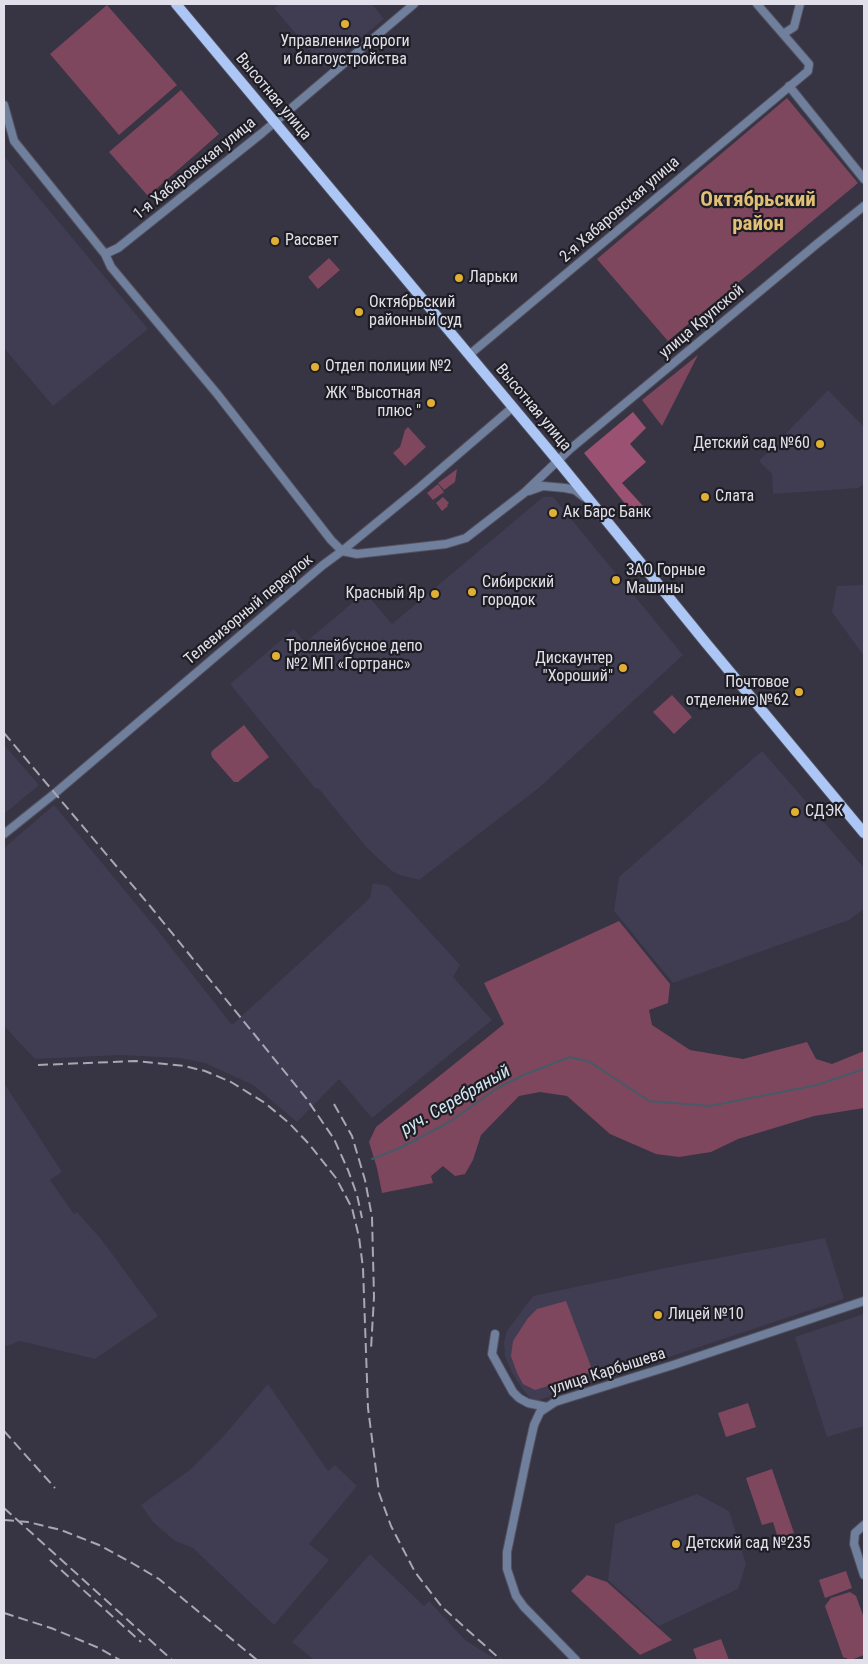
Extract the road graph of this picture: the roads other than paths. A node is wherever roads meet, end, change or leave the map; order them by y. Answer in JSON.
{"nodes":[{"id":1,"x":176,"y":4,"type":"edge"},
{"id":2,"x":414,"y":4,"type":"edge"},
{"id":3,"x":757,"y":4,"type":"edge"},
{"id":4,"x":800,"y":4,"type":"edge"},
{"id":5,"x":783,"y":34,"type":"junction"},
{"id":6,"x":789,"y":86,"type":"junction"},
{"id":7,"x":4,"y":105,"type":"edge"},
{"id":8,"x":274,"y":122,"type":"junction"},
{"id":9,"x":864,"y":179,"type":"edge"},
{"id":10,"x":864,"y":206,"type":"edge"},
{"id":11,"x":105,"y":254,"type":"junction"},
{"id":12,"x":469,"y":355,"type":"junction"},
{"id":13,"x":513,"y":407,"type":"junction"},
{"id":14,"x":558,"y":460,"type":"junction"},
{"id":15,"x":524,"y":493,"type":"junction"},
{"id":16,"x":591,"y":501,"type":"junction"},
{"id":17,"x":342,"y":551,"type":"junction"},
{"id":18,"x":864,"y":833,"type":"edge"},
{"id":19,"x":4,"y":834,"type":"edge"},
{"id":20,"x":864,"y":1301,"type":"edge"},
{"id":21,"x":495,"y":1334,"type":"dead end"},
{"id":22,"x":547,"y":1407,"type":"junction"},
{"id":23,"x":864,"y":1525,"type":"edge"},
{"id":24,"x":864,"y":1575,"type":"edge"},
{"id":25,"x":576,"y":1660,"type":"edge"}],
"edges":[{"from":1,"to":8,"type":"main road","name":"Высотная улица"},
{"from":2,"to":8,"type":"street","name":"1-я Хабаровская улица"},
{"from":3,"to":5,"type":"street","name":"2-я Хабаровская улица"},
{"from":4,"to":5,"type":"street"},
{"from":5,"to":6,"type":"street","name":"2-я Хабаровская улица"},
{"from":6,"to":9,"type":"street"},
{"from":6,"to":12,"type":"street","name":"2-я Хабаровская улица"},
{"from":7,"to":11,"type":"street"},
{"from":8,"to":11,"type":"street","name":"1-я Хабаровская улица"},
{"from":8,"to":12,"type":"main road","name":"Высотная улица"},
{"from":10,"to":14,"type":"street","name":"улица Крупской"},
{"from":11,"to":17,"type":"street"},
{"from":12,"to":13,"type":"main road","name":"Высотная улица"},
{"from":13,"to":14,"type":"main road","name":"Высотная улица"},
{"from":13,"to":17,"type":"street","name":"Телевизорный переулок"},
{"from":14,"to":15,"type":"street","name":"улица Крупской"},
{"from":14,"to":16,"type":"main road","name":"Высотная улица"},
{"from":15,"to":16,"type":"street"},
{"from":15,"to":17,"type":"street","name":"улица Крупской"},
{"from":16,"to":18,"type":"main road","name":"Высотная улица"},
{"from":17,"to":19,"type":"street","name":"Телевизорный переулок"},
{"from":20,"to":22,"type":"street","name":"улица Карбышева"},
{"from":21,"to":22,"type":"street"},
{"from":22,"to":25,"type":"street","name":"улица Карбышева"},
{"from":23,"to":24,"type":"street"}]}
